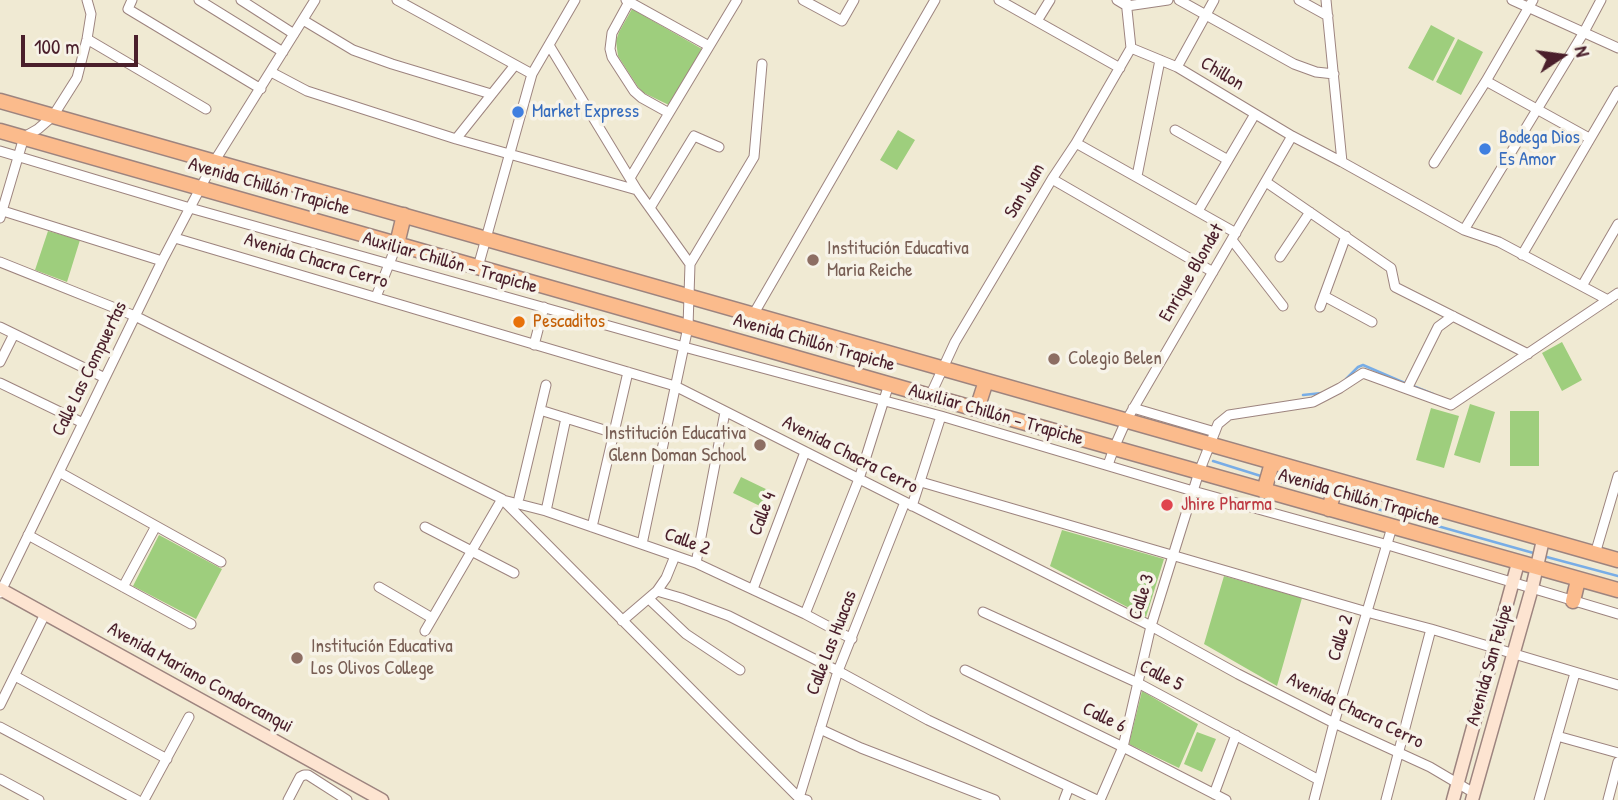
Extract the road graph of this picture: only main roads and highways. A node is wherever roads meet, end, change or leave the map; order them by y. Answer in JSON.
{"nodes":[{"id":1,"x":0,"y":101,"type":"edge"},
{"id":2,"x":0,"y":131,"type":"edge"},
{"id":3,"x":404,"y":215,"type":"junction"},
{"id":4,"x":397,"y":244,"type":"junction"},
{"id":5,"x":986,"y":381,"type":"junction"},
{"id":6,"x":977,"y":409,"type":"junction"},
{"id":7,"x":1272,"y":463,"type":"junction"},
{"id":8,"x":1337,"y":481,"type":"junction"},
{"id":9,"x":1264,"y":491,"type":"junction"},
{"id":10,"x":1329,"y":509,"type":"junction"},
{"id":11,"x":1544,"y":540,"type":"junction"},
{"id":12,"x":1618,"y":560,"type":"edge"},
{"id":13,"x":1518,"y":563,"type":"junction"},
{"id":14,"x":1536,"y":568,"type":"junction"},
{"id":15,"x":1578,"y":580,"type":"junction"},
{"id":16,"x":1618,"y":590,"type":"edge"},
{"id":17,"x":0,"y":591,"type":"edge"},
{"id":18,"x":1573,"y":601,"type":"road end"},
{"id":19,"x":1473,"y":796,"type":"edge"},
{"id":20,"x":382,"y":800,"type":"edge"},
{"id":21,"x":1452,"y":800,"type":"edge"}],
"edges":[{"from":1,"to":3,"type":"main road","name":"Avenida Chillón Trapiche"},
{"from":2,"to":4,"type":"main road","name":"Avenida Chillón Trapiche"},
{"from":3,"to":4,"type":"main road"},
{"from":3,"to":5,"type":"main road","name":"Avenida Chillón Trapiche"},
{"from":4,"to":6,"type":"main road","name":"Avenida Chillón Trapiche"},
{"from":5,"to":6,"type":"main road"},
{"from":5,"to":7,"type":"main road","name":"Avenida Chillón Trapiche"},
{"from":6,"to":9,"type":"main road","name":"Avenida Chillón Trapiche"},
{"from":7,"to":8,"type":"main road","name":"Avenida Chillón Trapiche"},
{"from":7,"to":9,"type":"main road"},
{"from":8,"to":10,"type":"main road"},
{"from":8,"to":11,"type":"main road","name":"Avenida Chillón Trapiche"},
{"from":9,"to":10,"type":"main road","name":"Avenida Chillón Trapiche"},
{"from":10,"to":13,"type":"main road","name":"Avenida Chillón Trapiche"},
{"from":11,"to":12,"type":"main road","name":"Avenida Chillón Trapiche"},
{"from":11,"to":14,"type":"main road","name":"Avenida San Felipe"},
{"from":13,"to":14,"type":"main road","name":"Avenida Chillón Trapiche"},
{"from":13,"to":21,"type":"main road","name":"Avenida San Felipe"},
{"from":14,"to":15,"type":"main road","name":"Avenida Chillón Trapiche"},
{"from":14,"to":19,"type":"main road","name":"Avenida San Felipe"},
{"from":15,"to":16,"type":"main road","name":"Avenida Chillón Trapiche"},
{"from":15,"to":18,"type":"main road"},
{"from":17,"to":20,"type":"main road","name":"Avenida Mariano Condorcanqui"}]}
